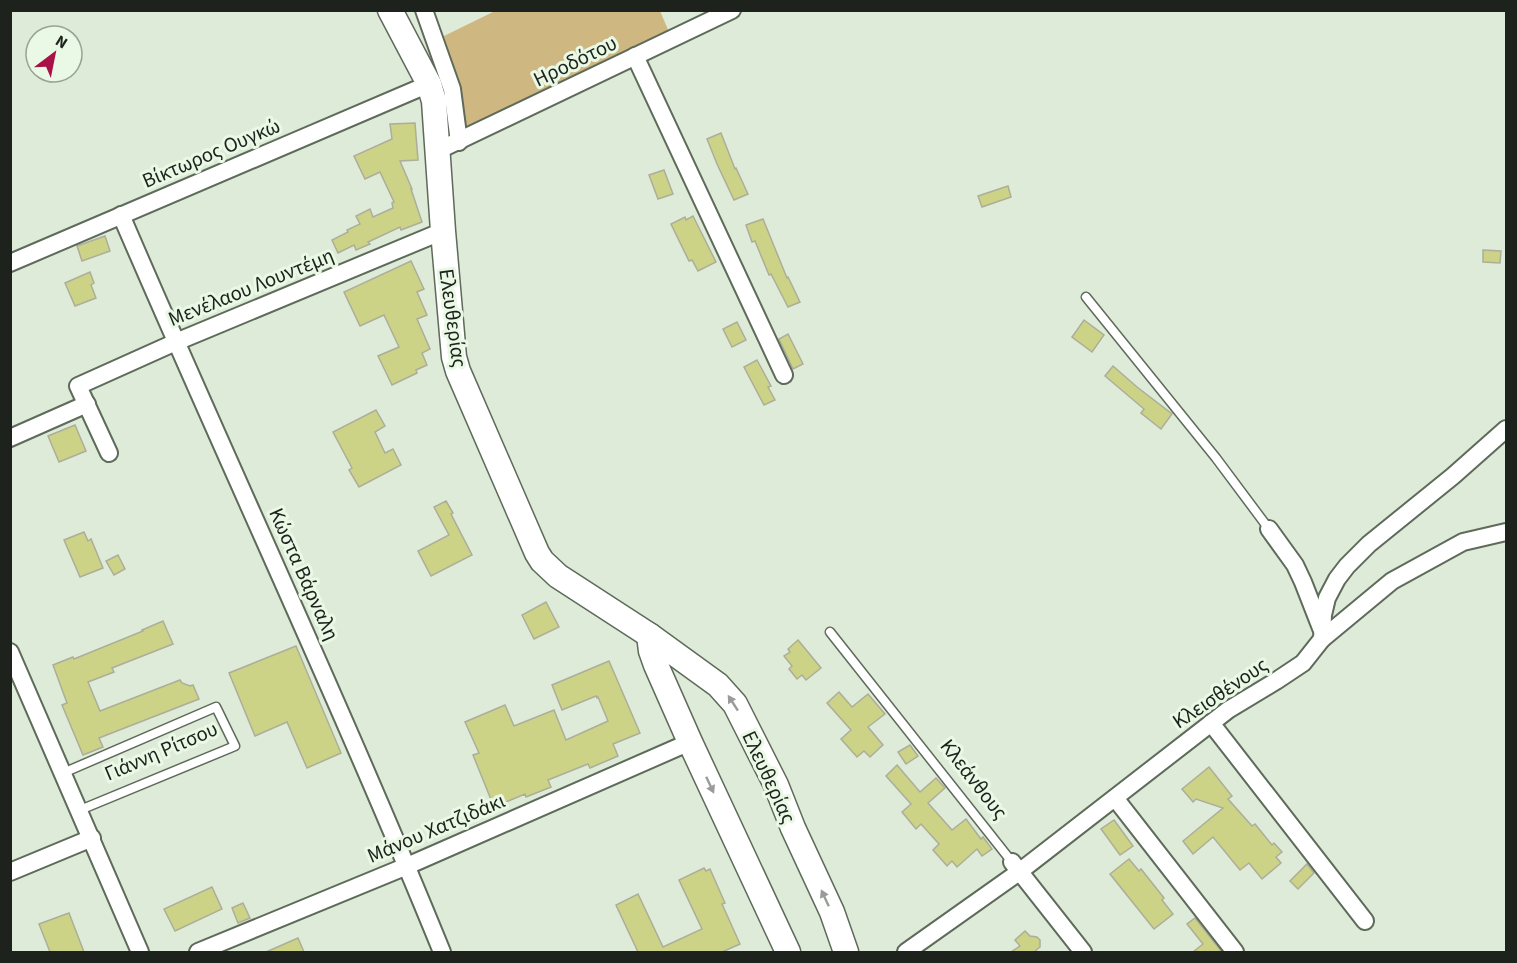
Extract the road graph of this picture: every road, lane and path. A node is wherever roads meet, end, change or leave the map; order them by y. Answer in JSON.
{"nodes":[{"id":1,"x":390,"y":10,"type":"edge"},
{"id":2,"x":424,"y":10,"type":"edge"},
{"id":3,"x":732,"y":10,"type":"edge"},
{"id":4,"x":635,"y":56,"type":"junction"},
{"id":5,"x":429,"y":84,"type":"junction"},
{"id":6,"x":448,"y":147,"type":"junction"},
{"id":7,"x":122,"y":216,"type":"junction"},
{"id":8,"x":443,"y":231,"type":"junction"},
{"id":9,"x":10,"y":263,"type":"edge"},
{"id":10,"x":1086,"y":297,"type":"dead end"},
{"id":11,"x":176,"y":342,"type":"junction"},
{"id":12,"x":784,"y":375,"type":"dead end"},
{"id":13,"x":87,"y":404,"type":"junction"},
{"id":14,"x":1506,"y":429,"type":"edge"},
{"id":15,"x":10,"y":438,"type":"edge"},
{"id":16,"x":109,"y":453,"type":"dead end"},
{"id":17,"x":1269,"y":529,"type":"joint"},
{"id":18,"x":1506,"y":532,"type":"edge"},
{"id":19,"x":830,"y":633,"type":"dead end"},
{"id":20,"x":649,"y":635,"type":"junction"},
{"id":21,"x":1322,"y":635,"type":"junction"},
{"id":22,"x":10,"y":652,"type":"edge"},
{"id":23,"x":1211,"y":723,"type":"junction"},
{"id":24,"x":690,"y":742,"type":"junction"},
{"id":25,"x":63,"y":773,"type":"junction"},
{"id":26,"x":1115,"y":798,"type":"junction"},
{"id":27,"x":80,"y":810,"type":"junction"},
{"id":28,"x":92,"y":838,"type":"junction"},
{"id":29,"x":407,"y":866,"type":"junction"},
{"id":30,"x":1016,"y":867,"type":"junction"},
{"id":31,"x":10,"y":872,"type":"edge"},
{"id":32,"x":1365,"y":921,"type":"dead end"},
{"id":33,"x":782,"y":950,"type":"edge"},
{"id":34,"x":140,"y":952,"type":"edge"},
{"id":35,"x":198,"y":952,"type":"edge"},
{"id":36,"x":442,"y":952,"type":"edge"},
{"id":37,"x":846,"y":952,"type":"edge"},
{"id":38,"x":906,"y":952,"type":"edge"},
{"id":39,"x":1083,"y":952,"type":"edge"},
{"id":40,"x":1235,"y":952,"type":"edge"}],
"edges":[{"from":1,"to":5,"type":"street","name":"Ελευθερίας"},
{"from":2,"to":6,"type":"street"},
{"from":3,"to":4,"type":"street","name":"Ηροδότου"},
{"from":4,"to":6,"type":"street","name":"Ηροδότου"},
{"from":4,"to":12,"type":"street"},
{"from":5,"to":6,"type":"street","name":"Ελευθερίας"},
{"from":5,"to":7,"type":"street","name":"Βίκτωρος Ουγκώ"},
{"from":6,"to":8,"type":"street","name":"Ελευθερίας"},
{"from":7,"to":9,"type":"street","name":"Βίκτωρος Ουγκώ"},
{"from":7,"to":11,"type":"street","name":"Κώστα Βάρναλη"},
{"from":8,"to":11,"type":"street","name":"Μενέλαου Λουντέμη"},
{"from":8,"to":20,"type":"street","name":"Ελευθερίας"},
{"from":10,"to":17,"type":"lane"},
{"from":11,"to":13,"type":"street","name":"Μενέλαου Λουντέμη"},
{"from":11,"to":29,"type":"street","name":"Κώστα Βάρναλη"},
{"from":13,"to":15,"type":"street"},
{"from":13,"to":16,"type":"street"},
{"from":14,"to":21,"type":"street"},
{"from":17,"to":21,"type":"street"},
{"from":18,"to":21,"type":"street","name":"Κλεισθένους"},
{"from":19,"to":30,"type":"lane","name":"Κλεάνθους"},
{"from":20,"to":24,"type":"street"},
{"from":37,"to":20,"type":"street","name":"Ελευθερίας","one_way":true},
{"from":21,"to":23,"type":"street","name":"Κλεισθένους"},
{"from":22,"to":25,"type":"street"},
{"from":23,"to":26,"type":"street","name":"Κλεισθένους"},
{"from":23,"to":32,"type":"street"},
{"from":24,"to":29,"type":"street","name":"Μάνου Χατζιδάκι"},
{"from":24,"to":33,"type":"street","one_way":true},
{"from":25,"to":27,"type":"street"},
{"from":25,"to":27,"type":"lane","name":"Γιάννη Ρίτσου"},
{"from":26,"to":30,"type":"street","name":"Κλεισθένους"},
{"from":26,"to":40,"type":"street"},
{"from":27,"to":28,"type":"street"},
{"from":28,"to":31,"type":"street"},
{"from":28,"to":34,"type":"street"},
{"from":29,"to":35,"type":"street","name":"Μάνου Χατζιδάκι"},
{"from":29,"to":36,"type":"street","name":"Κώστα Βάρναλη"},
{"from":30,"to":38,"type":"street","name":"Κλεισθένους"},
{"from":30,"to":39,"type":"street","name":"Κλεάνθους"}]}
